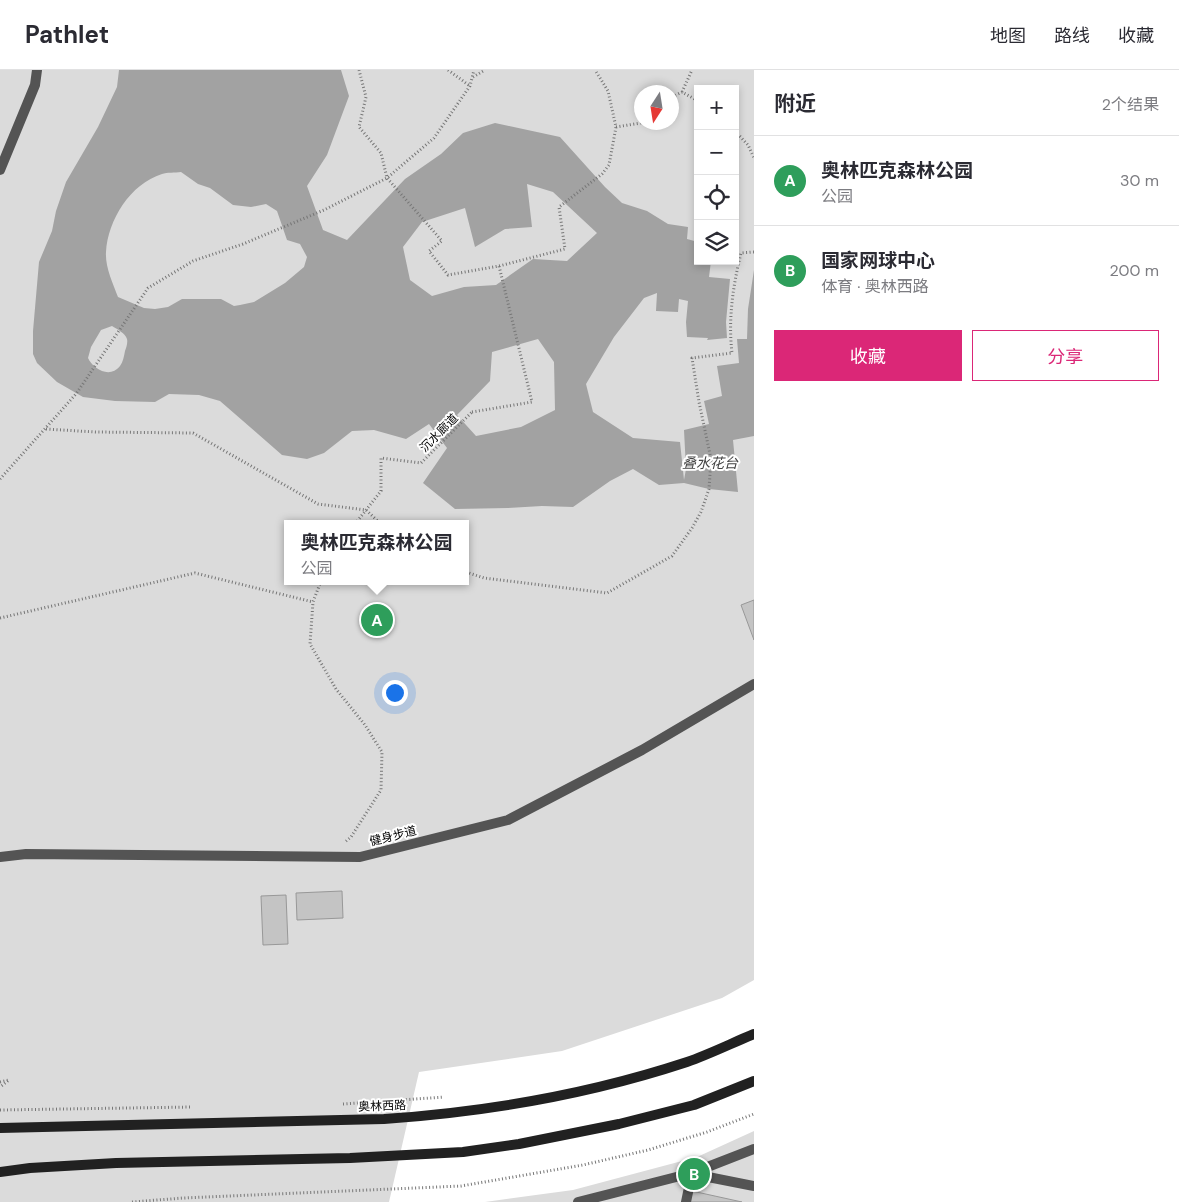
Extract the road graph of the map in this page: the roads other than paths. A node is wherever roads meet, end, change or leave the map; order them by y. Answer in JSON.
{"nodes":[{"id":1,"x":37,"y":70,"type":"edge"},
{"id":2,"x":0,"y":170,"type":"edge"},
{"id":3,"x":754,"y":684,"type":"edge"},
{"id":4,"x":0,"y":857,"type":"edge"},
{"id":5,"x":754,"y":1034,"type":"edge"},
{"id":6,"x":754,"y":1082,"type":"edge"},
{"id":7,"x":0,"y":1128,"type":"edge"},
{"id":8,"x":754,"y":1149,"type":"edge"},
{"id":9,"x":0,"y":1172,"type":"edge"},
{"id":10,"x":692,"y":1174,"type":"junction"},
{"id":11,"x":754,"y":1186,"type":"edge"},
{"id":12,"x":578,"y":1202,"type":"edge"},
{"id":13,"x":686,"y":1202,"type":"edge"}],
"edges":[{"from":1,"to":2,"type":"street"},
{"from":3,"to":4,"type":"street","name":"健身步道"},
{"from":5,"to":7,"type":"main road","name":"奥林西路"},
{"from":6,"to":9,"type":"main road"},
{"from":8,"to":10,"type":"street"},
{"from":10,"to":11,"type":"street"},
{"from":10,"to":12,"type":"street"},
{"from":10,"to":13,"type":"street"}]}
